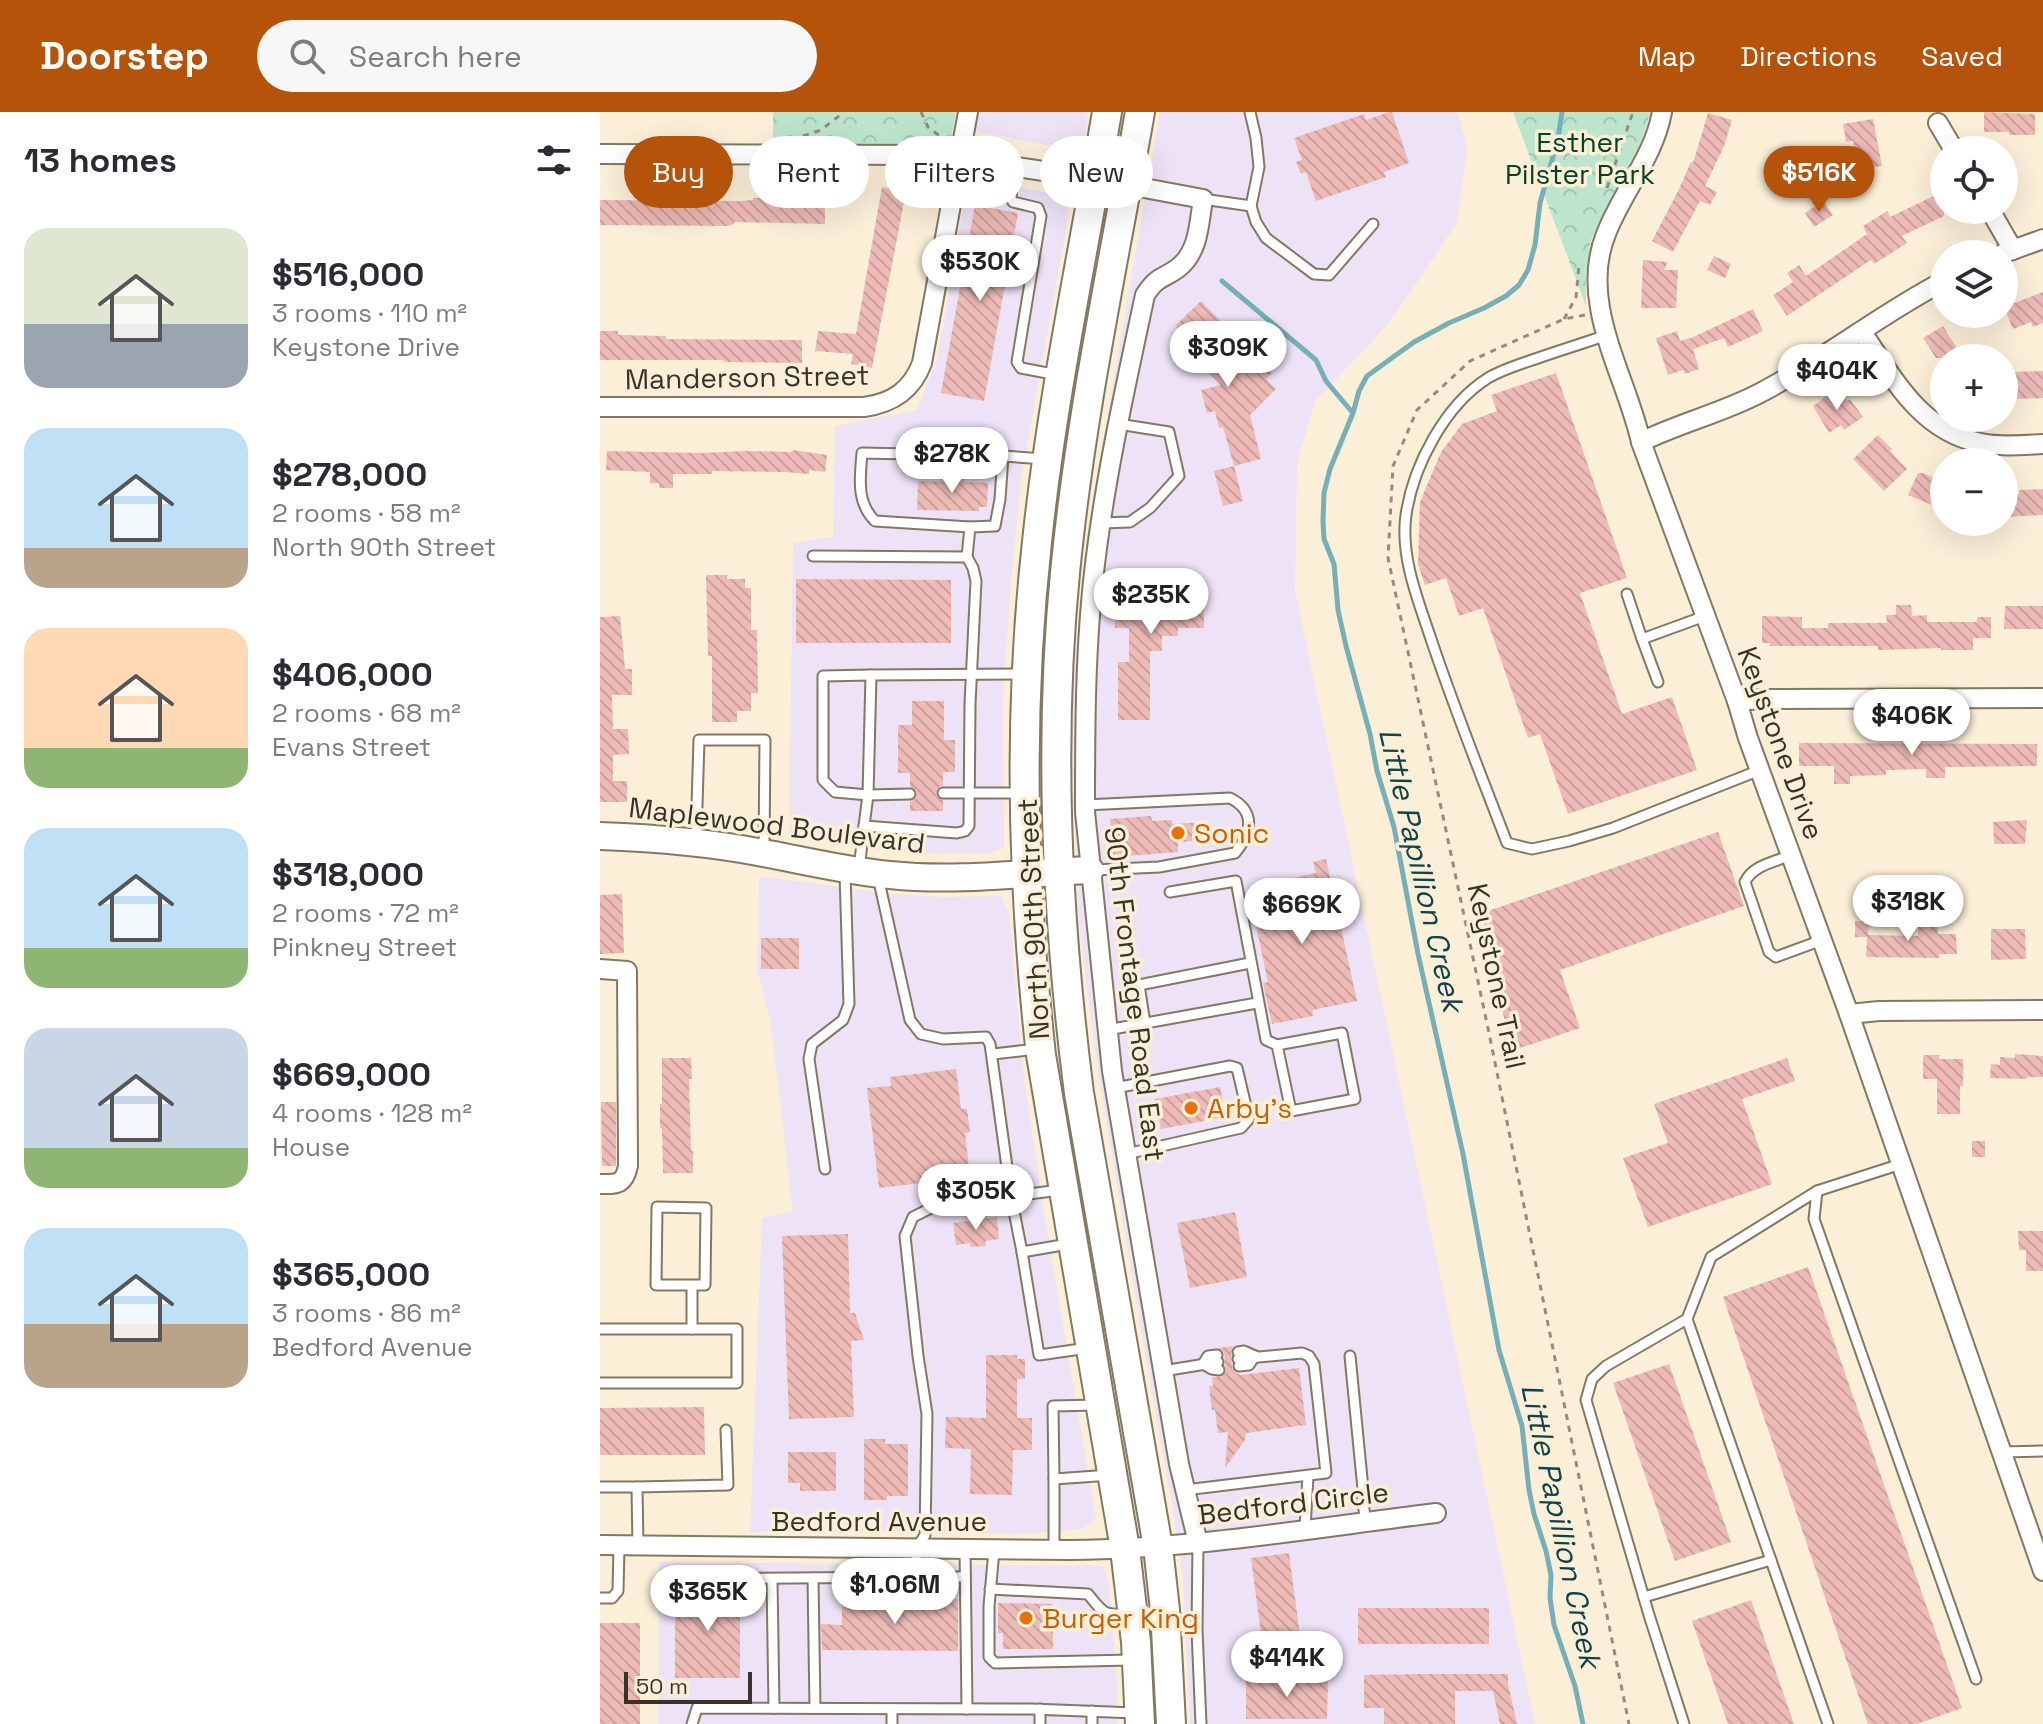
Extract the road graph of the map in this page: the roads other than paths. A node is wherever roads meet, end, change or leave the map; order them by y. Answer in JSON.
{"nodes":[{"id":1,"x":968,"y":112,"type":"edge"},
{"id":2,"x":1107,"y":112,"type":"edge"},
{"id":3,"x":1140,"y":112,"type":"edge"},
{"id":4,"x":1250,"y":112,"type":"edge"},
{"id":5,"x":1662,"y":112,"type":"edge"},
{"id":6,"x":1938,"y":123,"type":"dead end"},
{"id":7,"x":964,"y":136,"type":"edge"},
{"id":8,"x":1103,"y":136,"type":"edge"},
{"id":9,"x":1136,"y":136,"type":"edge"},
{"id":10,"x":1946,"y":136,"type":"edge"},
{"id":11,"x":600,"y":154,"type":"edge"},
{"id":12,"x":885,"y":154,"type":"edge"},
{"id":13,"x":1153,"y":190,"type":"edge"},
{"id":14,"x":1203,"y":199,"type":"junction"},
{"id":15,"x":1024,"y":205,"type":"edge"},
{"id":16,"x":1251,"y":206,"type":"junction"},
{"id":17,"x":951,"y":208,"type":"edge"},
{"id":18,"x":1091,"y":208,"type":"edge"},
{"id":19,"x":1123,"y":208,"type":"edge"},
{"id":20,"x":1373,"y":224,"type":"dead end"},
{"id":21,"x":2043,"y":239,"type":"edge"},
{"id":22,"x":2018,"y":248,"type":"edge"},
{"id":23,"x":1930,"y":289,"type":"edge"},
{"id":24,"x":1862,"y":332,"type":"junction"},
{"id":25,"x":1607,"y":335,"type":"junction"},
{"id":26,"x":1061,"y":376,"type":"junction"},
{"id":27,"x":600,"y":407,"type":"edge"},
{"id":28,"x":1118,"y":424,"type":"junction"},
{"id":29,"x":1641,"y":442,"type":"junction"},
{"id":30,"x":2043,"y":444,"type":"edge"},
{"id":31,"x":1003,"y":456,"type":"junction"},
{"id":32,"x":1047,"y":459,"type":"junction"},
{"id":33,"x":1101,"y":523,"type":"junction"},
{"id":34,"x":970,"y":527,"type":"junction"},
{"id":35,"x":813,"y":556,"type":"dead end"},
{"id":36,"x":967,"y":557,"type":"junction"},
{"id":37,"x":1627,"y":594,"type":"dead end"},
{"id":38,"x":1705,"y":616,"type":"junction"},
{"id":39,"x":1642,"y":639,"type":"junction"},
{"id":40,"x":972,"y":674,"type":"junction"},
{"id":41,"x":1027,"y":674,"type":"junction"},
{"id":42,"x":871,"y":675,"type":"junction"},
{"id":43,"x":1658,"y":682,"type":"dead end"},
{"id":44,"x":2043,"y":698,"type":"edge"},
{"id":45,"x":1737,"y":701,"type":"junction"},
{"id":46,"x":1760,"y":770,"type":"junction"},
{"id":47,"x":943,"y":793,"type":"dead end"},
{"id":48,"x":969,"y":793,"type":"junction"},
{"id":49,"x":1025,"y":793,"type":"junction"},
{"id":50,"x":910,"y":794,"type":"dead end"},
{"id":51,"x":868,"y":795,"type":"junction"},
{"id":52,"x":1085,"y":805,"type":"junction"},
{"id":53,"x":864,"y":826,"type":"junction"},
{"id":54,"x":600,"y":836,"type":"edge"},
{"id":55,"x":695,"y":843,"type":"junction"},
{"id":56,"x":764,"y":854,"type":"junction"},
{"id":57,"x":1791,"y":855,"type":"junction"},
{"id":58,"x":1090,"y":870,"type":"junction"},
{"id":59,"x":1059,"y":871,"type":"junction"},
{"id":60,"x":860,"y":872,"type":"junction"},
{"id":61,"x":1027,"y":872,"type":"junction"},
{"id":62,"x":1170,"y":892,"type":"dead end"},
{"id":63,"x":1822,"y":940,"type":"junction"},
{"id":64,"x":1250,"y":963,"type":"junction"},
{"id":65,"x":600,"y":969,"type":"edge"},
{"id":66,"x":1257,"y":1003,"type":"junction"},
{"id":67,"x":2043,"y":1010,"type":"edge"},
{"id":68,"x":1849,"y":1014,"type":"junction"},
{"id":69,"x":1145,"y":1023,"type":"junction"},
{"id":70,"x":1107,"y":1030,"type":"junction"},
{"id":71,"x":1277,"y":1045,"type":"junction"},
{"id":72,"x":1041,"y":1049,"type":"junction"},
{"id":73,"x":993,"y":1054,"type":"junction"},
{"id":74,"x":1115,"y":1088,"type":"junction"},
{"id":75,"x":1126,"y":1154,"type":"junction"},
{"id":76,"x":1901,"y":1164,"type":"junction"},
{"id":77,"x":825,"y":1169,"type":"dead end"},
{"id":78,"x":600,"y":1184,"type":"edge"},
{"id":79,"x":1063,"y":1189,"type":"junction"},
{"id":80,"x":1817,"y":1191,"type":"junction"},
{"id":81,"x":1011,"y":1196,"type":"junction"},
{"id":82,"x":1073,"y":1243,"type":"junction"},
{"id":83,"x":1022,"y":1252,"type":"junction"},
{"id":84,"x":692,"y":1285,"type":"junction"},
{"id":85,"x":1687,"y":1319,"type":"junction"},
{"id":86,"x":600,"y":1329,"type":"edge"},
{"id":87,"x":692,"y":1329,"type":"junction"},
{"id":88,"x":1092,"y":1348,"type":"junction"},
{"id":89,"x":1255,"y":1356,"type":"junction"},
{"id":90,"x":1350,"y":1356,"type":"dead end"},
{"id":91,"x":1203,"y":1364,"type":"junction"},
{"id":92,"x":1163,"y":1371,"type":"junction"},
{"id":93,"x":600,"y":1383,"type":"edge"},
{"id":94,"x":1102,"y":1405,"type":"junction"},
{"id":95,"x":726,"y":1430,"type":"dead end"},
{"id":96,"x":2043,"y":1451,"type":"edge"},
{"id":97,"x":2002,"y":1452,"type":"junction"},
{"id":98,"x":1114,"y":1475,"type":"junction"},
{"id":99,"x":1308,"y":1476,"type":"junction"},
{"id":100,"x":1054,"y":1479,"type":"junction"},
{"id":101,"x":600,"y":1487,"type":"edge"},
{"id":102,"x":637,"y":1487,"type":"junction"},
{"id":103,"x":1185,"y":1490,"type":"junction"},
{"id":104,"x":1436,"y":1513,"type":"dead end"},
{"id":105,"x":1366,"y":1522,"type":"junction"},
{"id":106,"x":1305,"y":1529,"type":"junction"},
{"id":107,"x":1198,"y":1543,"type":"junction"},
{"id":108,"x":609,"y":1546,"type":"edge"},
{"id":109,"x":638,"y":1547,"type":"junction"},
{"id":110,"x":1158,"y":1547,"type":"junction"},
{"id":111,"x":916,"y":1549,"type":"junction"},
{"id":112,"x":965,"y":1549,"type":"junction"},
{"id":113,"x":1125,"y":1549,"type":"junction"},
{"id":114,"x":994,"y":1550,"type":"junction"},
{"id":115,"x":1054,"y":1550,"type":"junction"},
{"id":116,"x":1771,"y":1560,"type":"junction"},
{"id":117,"x":2043,"y":1571,"type":"edge"},
{"id":118,"x":917,"y":1577,"type":"junction"},
{"id":119,"x":965,"y":1577,"type":"junction"},
{"id":120,"x":813,"y":1578,"type":"junction"},
{"id":121,"x":687,"y":1579,"type":"dead end"},
{"id":122,"x":772,"y":1579,"type":"junction"},
{"id":123,"x":990,"y":1589,"type":"junction"},
{"id":124,"x":1644,"y":1597,"type":"junction"},
{"id":125,"x":600,"y":1598,"type":"edge"},
{"id":126,"x":1133,"y":1614,"type":"junction"},
{"id":127,"x":1137,"y":1659,"type":"junction"},
{"id":128,"x":1976,"y":1679,"type":"dead end"},
{"id":129,"x":774,"y":1708,"type":"junction"},
{"id":130,"x":815,"y":1708,"type":"junction"},
{"id":131,"x":892,"y":1709,"type":"junction"},
{"id":132,"x":967,"y":1709,"type":"junction"},
{"id":133,"x":1040,"y":1709,"type":"junction"},
{"id":134,"x":1092,"y":1711,"type":"junction"},
{"id":135,"x":1140,"y":1718,"type":"edge"},
{"id":136,"x":692,"y":1724,"type":"edge"},
{"id":137,"x":892,"y":1724,"type":"edge"},
{"id":138,"x":1040,"y":1724,"type":"edge"},
{"id":139,"x":1092,"y":1724,"type":"edge"},
{"id":140,"x":1171,"y":1724,"type":"edge"},
{"id":141,"x":1201,"y":1724,"type":"edge"},
{"id":142,"x":1684,"y":1724,"type":"edge"},
{"id":143,"x":1828,"y":1724,"type":"edge"}],
"edges":[{"from":1,"to":7,"type":"street"},
{"from":2,"to":8,"type":"main road","name":"North 90th Street"},
{"from":3,"to":9,"type":"main road","name":"North 90th Street"},
{"from":4,"to":16,"type":"lane"},
{"from":5,"to":25,"type":"street","name":"Keystone Drive"},
{"from":6,"to":10,"type":"street"},
{"from":11,"to":12,"type":"street"},
{"from":13,"to":14,"type":"street"},
{"from":14,"to":16,"type":"lane"},
{"from":14,"to":28,"type":"street","name":"90th Frontage Road East"},
{"from":15,"to":26,"type":"lane"},
{"from":16,"to":20,"type":"lane"},
{"from":17,"to":27,"type":"street","name":"Manderson Street"},
{"from":18,"to":26,"type":"main road","name":"North 90th Street"},
{"from":19,"to":59,"type":"main road","name":"North 90th Street"},
{"from":21,"to":22,"type":"street"},
{"from":23,"to":24,"type":"street"},
{"from":24,"to":29,"type":"street"},
{"from":24,"to":30,"type":"street"},
{"from":25,"to":29,"type":"street","name":"Keystone Drive"},
{"from":25,"to":46,"type":"lane"},
{"from":26,"to":32,"type":"main road","name":"North 90th Street"},
{"from":28,"to":33,"type":"street","name":"90th Frontage Road East"},
{"from":28,"to":33,"type":"lane"},
{"from":29,"to":38,"type":"street","name":"Keystone Drive"},
{"from":31,"to":32,"type":"lane"},
{"from":31,"to":34,"type":"lane"},
{"from":31,"to":34,"type":"lane"},
{"from":32,"to":41,"type":"main road","name":"North 90th Street"},
{"from":33,"to":52,"type":"street","name":"90th Frontage Road East"},
{"from":34,"to":36,"type":"lane"},
{"from":35,"to":36,"type":"lane"},
{"from":36,"to":40,"type":"lane"},
{"from":37,"to":39,"type":"lane"},
{"from":38,"to":39,"type":"lane"},
{"from":38,"to":45,"type":"street","name":"Keystone Drive"},
{"from":39,"to":43,"type":"lane"},
{"from":40,"to":41,"type":"lane"},
{"from":40,"to":42,"type":"lane"},
{"from":40,"to":48,"type":"lane"},
{"from":41,"to":49,"type":"main road","name":"North 90th Street"},
{"from":42,"to":51,"type":"lane"},
{"from":42,"to":51,"type":"lane"},
{"from":44,"to":45,"type":"street"},
{"from":45,"to":46,"type":"street","name":"Keystone Drive"},
{"from":46,"to":57,"type":"street","name":"Keystone Drive"},
{"from":47,"to":48,"type":"lane"},
{"from":48,"to":49,"type":"lane"},
{"from":48,"to":53,"type":"lane"},
{"from":49,"to":61,"type":"main road","name":"North 90th Street"},
{"from":50,"to":51,"type":"lane"},
{"from":51,"to":53,"type":"lane"},
{"from":52,"to":58,"type":"street","name":"90th Frontage Road East"},
{"from":52,"to":58,"type":"lane"},
{"from":53,"to":60,"type":"lane"},
{"from":54,"to":55,"type":"street","name":"Maplewood Boulevard"},
{"from":55,"to":56,"type":"street","name":"Maplewood Boulevard"},
{"from":55,"to":56,"type":"lane"},
{"from":56,"to":60,"type":"street","name":"Maplewood Boulevard"},
{"from":57,"to":63,"type":"street","name":"Keystone Drive"},
{"from":57,"to":63,"type":"lane"},
{"from":58,"to":59,"type":"street","name":"Maplewood Boulevard"},
{"from":58,"to":70,"type":"street","name":"90th Frontage Road East"},
{"from":59,"to":61,"type":"street","name":"Maplewood Boulevard"},
{"from":59,"to":110,"type":"main road","name":"North 90th Street"},
{"from":60,"to":61,"type":"street","name":"Maplewood Boulevard"},
{"from":60,"to":73,"type":"lane"},
{"from":60,"to":77,"type":"lane"},
{"from":61,"to":72,"type":"main road","name":"North 90th Street"},
{"from":62,"to":64,"type":"lane"},
{"from":63,"to":68,"type":"street","name":"Keystone Drive"},
{"from":64,"to":66,"type":"lane"},
{"from":64,"to":69,"type":"lane"},
{"from":65,"to":78,"type":"street"},
{"from":66,"to":69,"type":"lane"},
{"from":66,"to":71,"type":"lane"},
{"from":67,"to":68,"type":"street"},
{"from":68,"to":76,"type":"street","name":"Keystone Drive"},
{"from":69,"to":70,"type":"lane"},
{"from":70,"to":74,"type":"street","name":"90th Frontage Road East"},
{"from":71,"to":71,"type":"lane"},
{"from":72,"to":73,"type":"lane"},
{"from":72,"to":79,"type":"main road","name":"North 90th Street"},
{"from":73,"to":81,"type":"lane"},
{"from":74,"to":75,"type":"street","name":"90th Frontage Road East"},
{"from":74,"to":75,"type":"lane"},
{"from":75,"to":92,"type":"street","name":"90th Frontage Road East"},
{"from":76,"to":80,"type":"lane"},
{"from":76,"to":97,"type":"street","name":"Keystone Drive"},
{"from":79,"to":81,"type":"lane"},
{"from":79,"to":82,"type":"main road","name":"North 90th Street"},
{"from":80,"to":85,"type":"lane"},
{"from":80,"to":128,"type":"lane"},
{"from":81,"to":83,"type":"lane"},
{"from":81,"to":111,"type":"lane"},
{"from":82,"to":83,"type":"lane"},
{"from":82,"to":88,"type":"main road","name":"North 90th Street"},
{"from":83,"to":88,"type":"lane"},
{"from":84,"to":84,"type":"lane"},
{"from":84,"to":87,"type":"lane"},
{"from":85,"to":116,"type":"lane"},
{"from":85,"to":124,"type":"lane"},
{"from":86,"to":87,"type":"lane"},
{"from":87,"to":93,"type":"lane"},
{"from":88,"to":94,"type":"main road","name":"North 90th Street"},
{"from":89,"to":89,"type":"lane"},
{"from":89,"to":99,"type":"lane"},
{"from":90,"to":105,"type":"lane"},
{"from":91,"to":91,"type":"lane"},
{"from":91,"to":92,"type":"lane"},
{"from":92,"to":103,"type":"street","name":"90th Frontage Road East"},
{"from":94,"to":98,"type":"main road","name":"North 90th Street"},
{"from":94,"to":100,"type":"lane"},
{"from":95,"to":102,"type":"lane"},
{"from":96,"to":97,"type":"lane"},
{"from":97,"to":117,"type":"street","name":"Keystone Drive"},
{"from":98,"to":100,"type":"lane"},
{"from":98,"to":113,"type":"main road","name":"North 90th Street"},
{"from":99,"to":103,"type":"lane"},
{"from":99,"to":106,"type":"lane"},
{"from":100,"to":115,"type":"lane"},
{"from":101,"to":102,"type":"lane"},
{"from":102,"to":109,"type":"lane"},
{"from":103,"to":107,"type":"street","name":"90th Frontage Road East"},
{"from":104,"to":105,"type":"street","name":"Bedford Circle"},
{"from":105,"to":106,"type":"street","name":"Bedford Circle"},
{"from":106,"to":107,"type":"street","name":"Bedford Circle"},
{"from":107,"to":110,"type":"street","name":"Bedford Circle"},
{"from":107,"to":141,"type":"lane"},
{"from":108,"to":109,"type":"street","name":"Bedford Avenue"},
{"from":108,"to":125,"type":"lane"},
{"from":109,"to":111,"type":"street","name":"Bedford Avenue"},
{"from":110,"to":113,"type":"street","name":"Bedford Avenue"},
{"from":110,"to":140,"type":"main road","name":"North 90th Street"},
{"from":111,"to":112,"type":"street","name":"Bedford Avenue"},
{"from":111,"to":118,"type":"lane"},
{"from":112,"to":114,"type":"street","name":"Bedford Avenue"},
{"from":112,"to":119,"type":"lane"},
{"from":113,"to":115,"type":"street","name":"Bedford Avenue"},
{"from":113,"to":126,"type":"main road","name":"North 90th Street"},
{"from":114,"to":115,"type":"street","name":"Bedford Avenue"},
{"from":114,"to":123,"type":"lane"},
{"from":116,"to":124,"type":"lane"},
{"from":116,"to":143,"type":"lane"},
{"from":118,"to":119,"type":"lane"},
{"from":118,"to":120,"type":"lane"},
{"from":119,"to":132,"type":"lane"},
{"from":120,"to":122,"type":"lane"},
{"from":120,"to":130,"type":"lane"},
{"from":121,"to":122,"type":"lane"},
{"from":122,"to":129,"type":"lane"},
{"from":123,"to":126,"type":"lane"},
{"from":123,"to":127,"type":"lane"},
{"from":124,"to":142,"type":"lane"},
{"from":126,"to":127,"type":"main road","name":"North 90th Street"},
{"from":127,"to":135,"type":"main road","name":"North 90th Street"},
{"from":129,"to":130,"type":"lane"},
{"from":129,"to":136,"type":"lane"},
{"from":130,"to":131,"type":"lane"},
{"from":131,"to":132,"type":"lane"},
{"from":131,"to":137,"type":"lane"},
{"from":132,"to":133,"type":"lane"},
{"from":133,"to":134,"type":"lane"},
{"from":133,"to":138,"type":"lane"},
{"from":134,"to":135,"type":"lane"},
{"from":134,"to":139,"type":"lane"}]}
